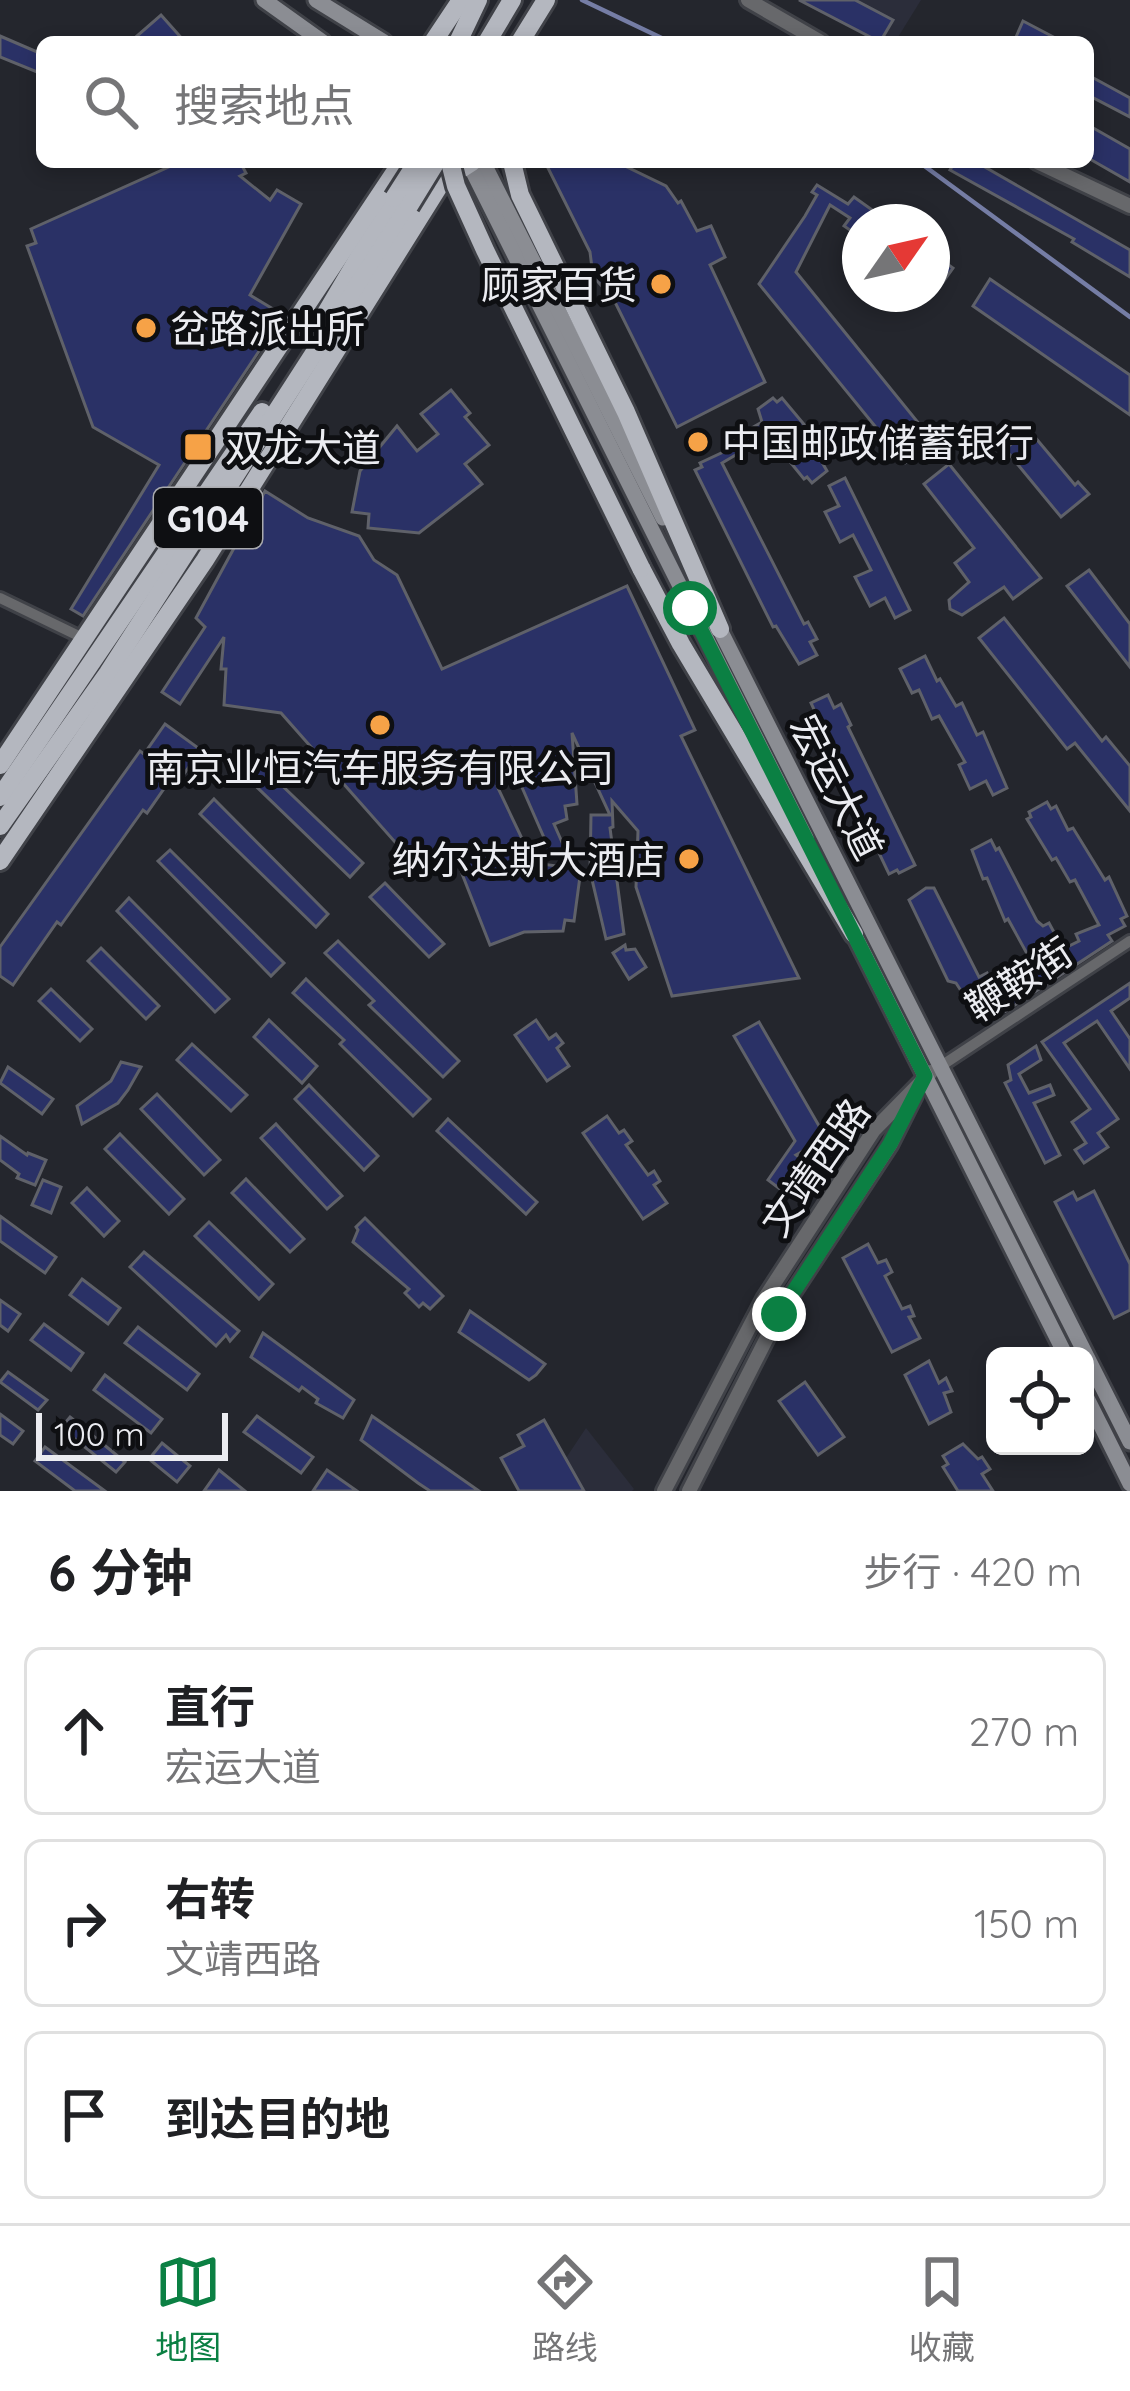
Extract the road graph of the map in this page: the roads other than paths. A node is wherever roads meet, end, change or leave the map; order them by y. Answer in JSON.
{"nodes":[{"id":1,"x":264,"y":0,"type":"edge"},
{"id":2,"x":316,"y":0,"type":"edge"},
{"id":3,"x":461,"y":0,"type":"edge"},
{"id":4,"x":478,"y":0,"type":"edge"},
{"id":5,"x":512,"y":0,"type":"edge"},
{"id":6,"x":531,"y":0,"type":"edge"},
{"id":7,"x":547,"y":0,"type":"edge"},
{"id":8,"x":748,"y":0,"type":"edge"},
{"id":9,"x":315,"y":36,"type":"edge"},
{"id":10,"x":374,"y":36,"type":"edge"},
{"id":11,"x":437,"y":36,"type":"edge"},
{"id":12,"x":461,"y":36,"type":"edge"},
{"id":13,"x":491,"y":36,"type":"edge"},
{"id":14,"x":511,"y":36,"type":"edge"},
{"id":15,"x":526,"y":36,"type":"edge"},
{"id":16,"x":811,"y":36,"type":"edge"},
{"id":17,"x":400,"y":168,"type":"edge"},
{"id":18,"x":400,"y":168,"type":"edge"},
{"id":19,"x":408,"y":168,"type":"edge"},
{"id":20,"x":442,"y":168,"type":"edge"},
{"id":21,"x":457,"y":168,"type":"edge"},
{"id":22,"x":457,"y":168,"type":"edge"},
{"id":23,"x":459,"y":168,"type":"edge"},
{"id":24,"x":461,"y":168,"type":"edge"},
{"id":25,"x":461,"y":168,"type":"edge"},
{"id":26,"x":513,"y":168,"type":"edge"},
{"id":27,"x":1050,"y":168,"type":"edge"},
{"id":28,"x":1130,"y":206,"type":"edge"},
{"id":29,"x":0,"y":598,"type":"edge"},
{"id":30,"x":720,"y":629,"type":"junction"},
{"id":31,"x":85,"y":640,"type":"junction"},
{"id":32,"x":0,"y":765,"type":"edge"},
{"id":33,"x":0,"y":797,"type":"edge"},
{"id":34,"x":0,"y":826,"type":"edge"},
{"id":35,"x":0,"y":861,"type":"edge"},
{"id":36,"x":854,"y":934,"type":"junction"},
{"id":37,"x":1130,"y":941,"type":"edge"},
{"id":38,"x":940,"y":1066,"type":"junction"},
{"id":39,"x":925,"y":1076,"type":"junction"},
{"id":40,"x":1061,"y":1347,"type":"edge"},
{"id":41,"x":1094,"y":1412,"type":"edge"},
{"id":42,"x":1130,"y":1442,"type":"edge"},
{"id":43,"x":1130,"y":1484,"type":"edge"},
{"id":44,"x":664,"y":1491,"type":"edge"},
{"id":45,"x":689,"y":1491,"type":"edge"}],
"edges":[{"from":1,"to":9,"type":"main road"},
{"from":2,"to":10,"type":"main road"},
{"from":3,"to":11,"type":"highway"},
{"from":4,"to":12,"type":"highway"},
{"from":5,"to":13,"type":"highway"},
{"from":6,"to":14,"type":"highway"},
{"from":7,"to":15,"type":"highway"},
{"from":8,"to":16,"type":"street"},
{"from":17,"to":31,"type":"highway","number":"G104"},
{"from":18,"to":33,"type":"highway","number":"G104","bridge":true},
{"from":19,"to":20,"type":"highway"},
{"from":21,"to":35,"type":"highway","number":"G104"},
{"from":22,"to":34,"type":"highway","number":"G104","bridge":true},
{"from":23,"to":36,"type":"highway","bridge":true},
{"from":24,"to":30,"type":"main road","name":"宏运大道"},
{"from":25,"to":36,"type":"main road","name":"宏运大道"},
{"from":26,"to":30,"type":"highway"},
{"from":27,"to":28,"type":"street"},
{"from":29,"to":31,"type":"street"},
{"from":30,"to":38,"type":"main road","name":"宏运大道"},
{"from":31,"to":32,"type":"highway","number":"G104"},
{"from":36,"to":39,"type":"main road","name":"宏运大道"},
{"from":37,"to":38,"type":"street","name":"鞭鞍街"},
{"from":38,"to":39,"type":"street","name":"文靖西路"},
{"from":38,"to":42,"type":"main road","name":"宏运大道"},
{"from":39,"to":40,"type":"main road","name":"宏运大道"},
{"from":39,"to":44,"type":"street","name":"文靖西路"},
{"from":39,"to":45,"type":"street","name":"文靖西路"},
{"from":41,"to":43,"type":"main road"}]}
